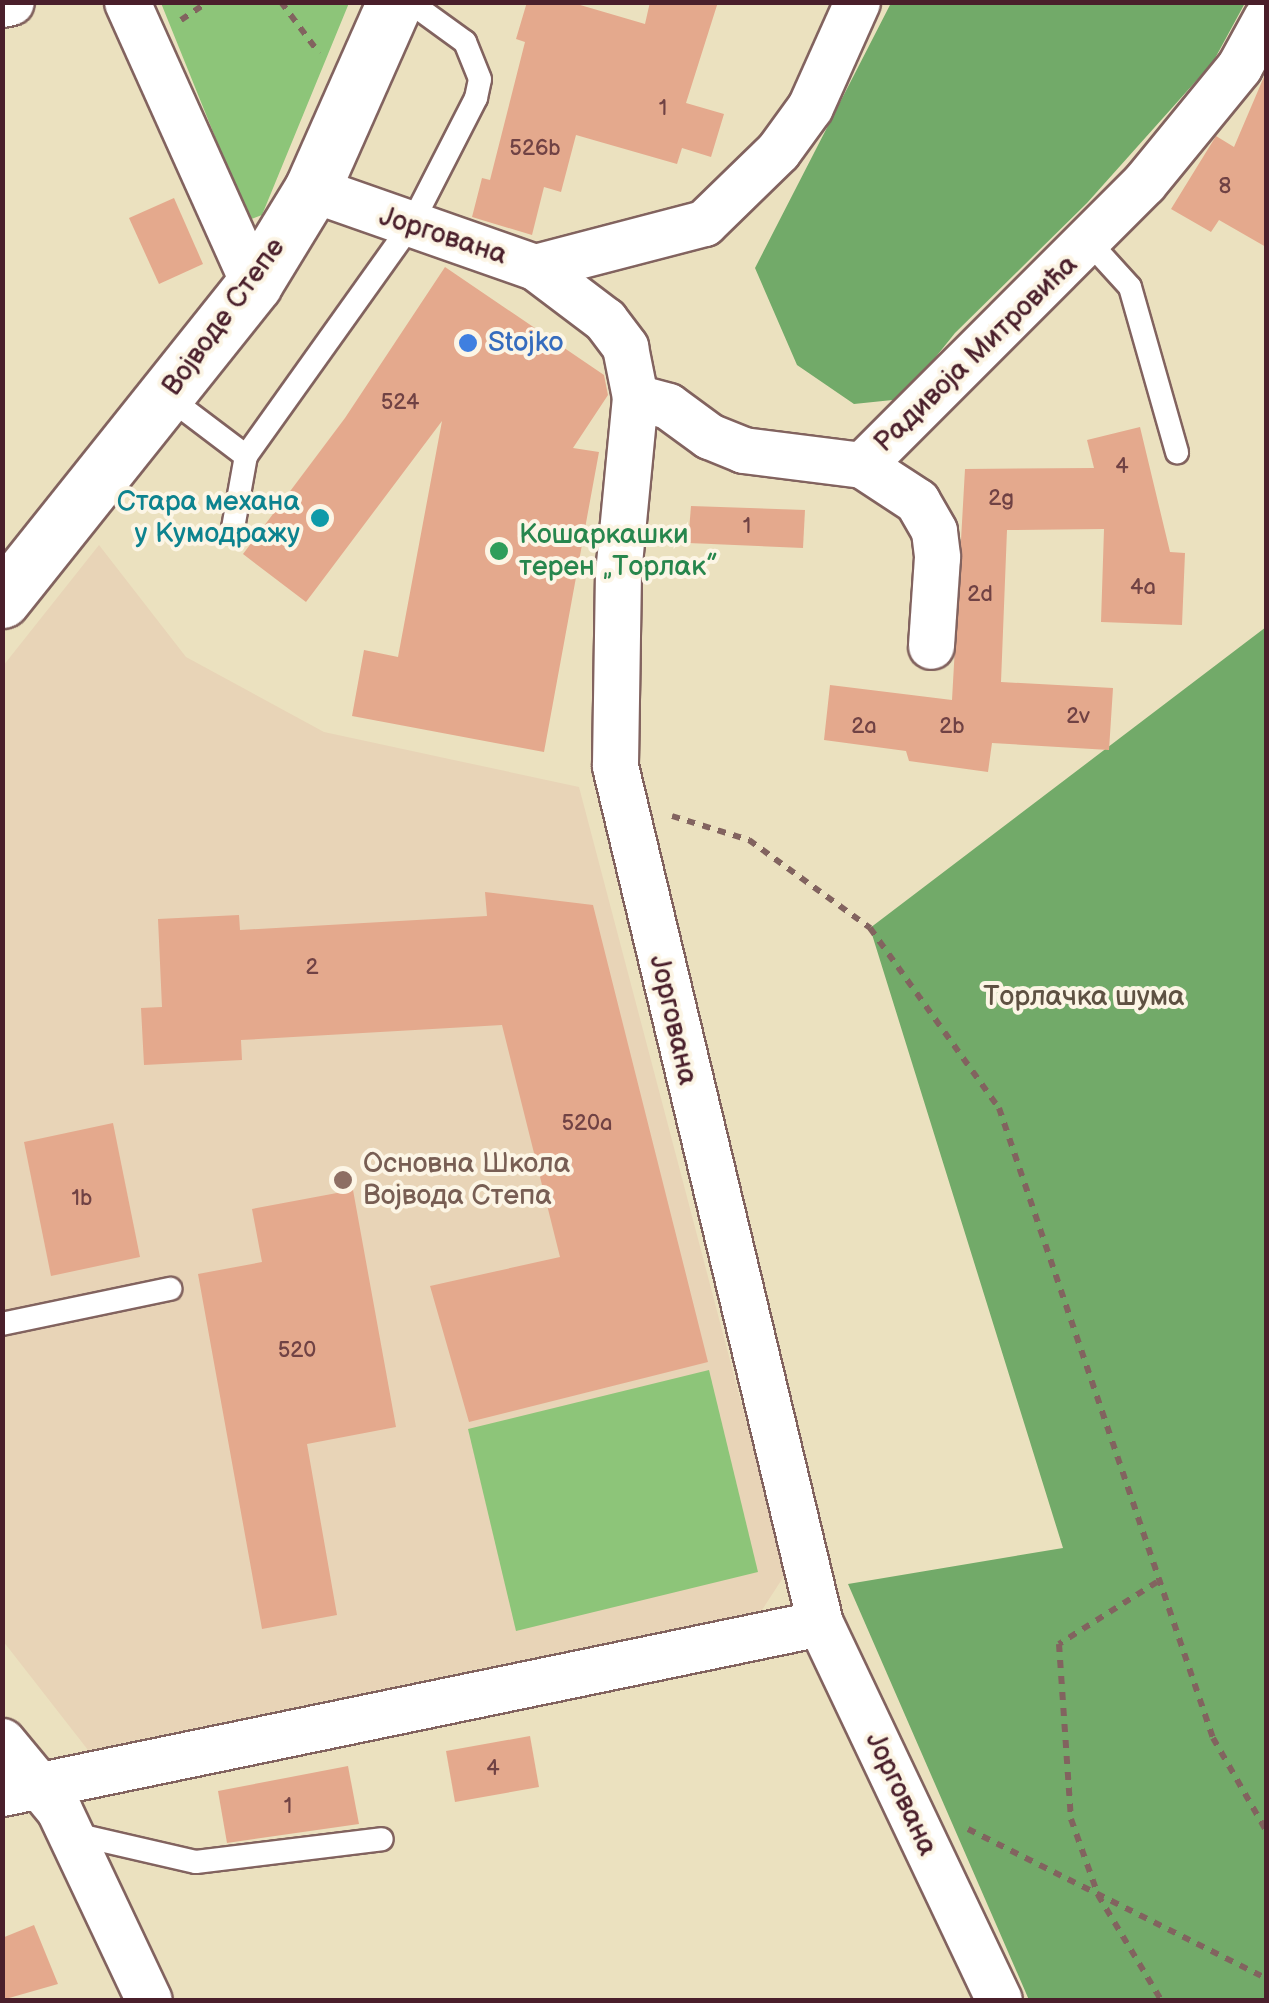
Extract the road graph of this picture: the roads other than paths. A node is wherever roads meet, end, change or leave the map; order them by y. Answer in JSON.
{"nodes":[{"id":1,"x":11,"y":2,"type":"edge"},
{"id":2,"x":127,"y":2,"type":"edge"},
{"id":3,"x":395,"y":2,"type":"edge"},
{"id":4,"x":410,"y":2,"type":"edge"},
{"id":5,"x":857,"y":2,"type":"edge"},
{"id":6,"x":2,"y":4,"type":"edge"},
{"id":7,"x":1266,"y":18,"type":"edge"},
{"id":8,"x":312,"y":189,"type":"junction"},
{"id":9,"x":411,"y":225,"type":"junction"},
{"id":10,"x":1090,"y":243,"type":"junction"},
{"id":11,"x":536,"y":267,"type":"junction"},
{"id":12,"x":254,"y":284,"type":"junction"},
{"id":13,"x":635,"y":397,"type":"junction"},
{"id":14,"x":168,"y":398,"type":"junction"},
{"id":15,"x":1177,"y":452,"type":"dead end"},
{"id":16,"x":246,"y":456,"type":"junction"},
{"id":17,"x":862,"y":465,"type":"junction"},
{"id":18,"x":233,"y":528,"type":"dead end"},
{"id":19,"x":2,"y":600,"type":"edge"},
{"id":20,"x":931,"y":646,"type":"dead end"},
{"id":21,"x":170,"y":1289,"type":"dead end"},
{"id":22,"x":2,"y":1324,"type":"edge"},
{"id":23,"x":820,"y":1624,"type":"junction"},
{"id":24,"x":2,"y":1740,"type":"edge"},
{"id":25,"x":22,"y":1789,"type":"edge"},
{"id":26,"x":70,"y":1832,"type":"junction"},
{"id":27,"x":382,"y":1839,"type":"dead end"},
{"id":28,"x":149,"y":2000,"type":"edge"},
{"id":29,"x":1000,"y":2000,"type":"edge"}],
"edges":[{"from":1,"to":6,"type":"street"},
{"from":2,"to":12,"type":"street"},
{"from":3,"to":8,"type":"street","name":"Војводе Степе"},
{"from":4,"to":9,"type":"lane"},
{"from":5,"to":11,"type":"street"},
{"from":7,"to":10,"type":"street","name":"Радивоја Митровића"},
{"from":8,"to":9,"type":"street","name":"Јоргована"},
{"from":8,"to":12,"type":"street","name":"Војводе Степе"},
{"from":9,"to":11,"type":"street","name":"Јоргована"},
{"from":9,"to":16,"type":"lane"},
{"from":10,"to":15,"type":"lane","name":"Радивоја Митровића"},
{"from":10,"to":17,"type":"street","name":"Радивоја Митровића"},
{"from":11,"to":13,"type":"street","name":"Јоргована"},
{"from":12,"to":14,"type":"street","name":"Војводе Степе"},
{"from":13,"to":17,"type":"street","name":"Радивоја Митровића"},
{"from":13,"to":23,"type":"street","name":"Јоргована"},
{"from":14,"to":16,"type":"lane"},
{"from":14,"to":19,"type":"street","name":"Војводе Степе"},
{"from":16,"to":18,"type":"lane"},
{"from":17,"to":20,"type":"street","name":"Радивоја Митровића"},
{"from":21,"to":22,"type":"lane"},
{"from":23,"to":25,"type":"street"},
{"from":23,"to":29,"type":"street","name":"Јоргована"},
{"from":24,"to":25,"type":"street"},
{"from":25,"to":26,"type":"street"},
{"from":26,"to":27,"type":"lane"},
{"from":26,"to":28,"type":"street"}]}
